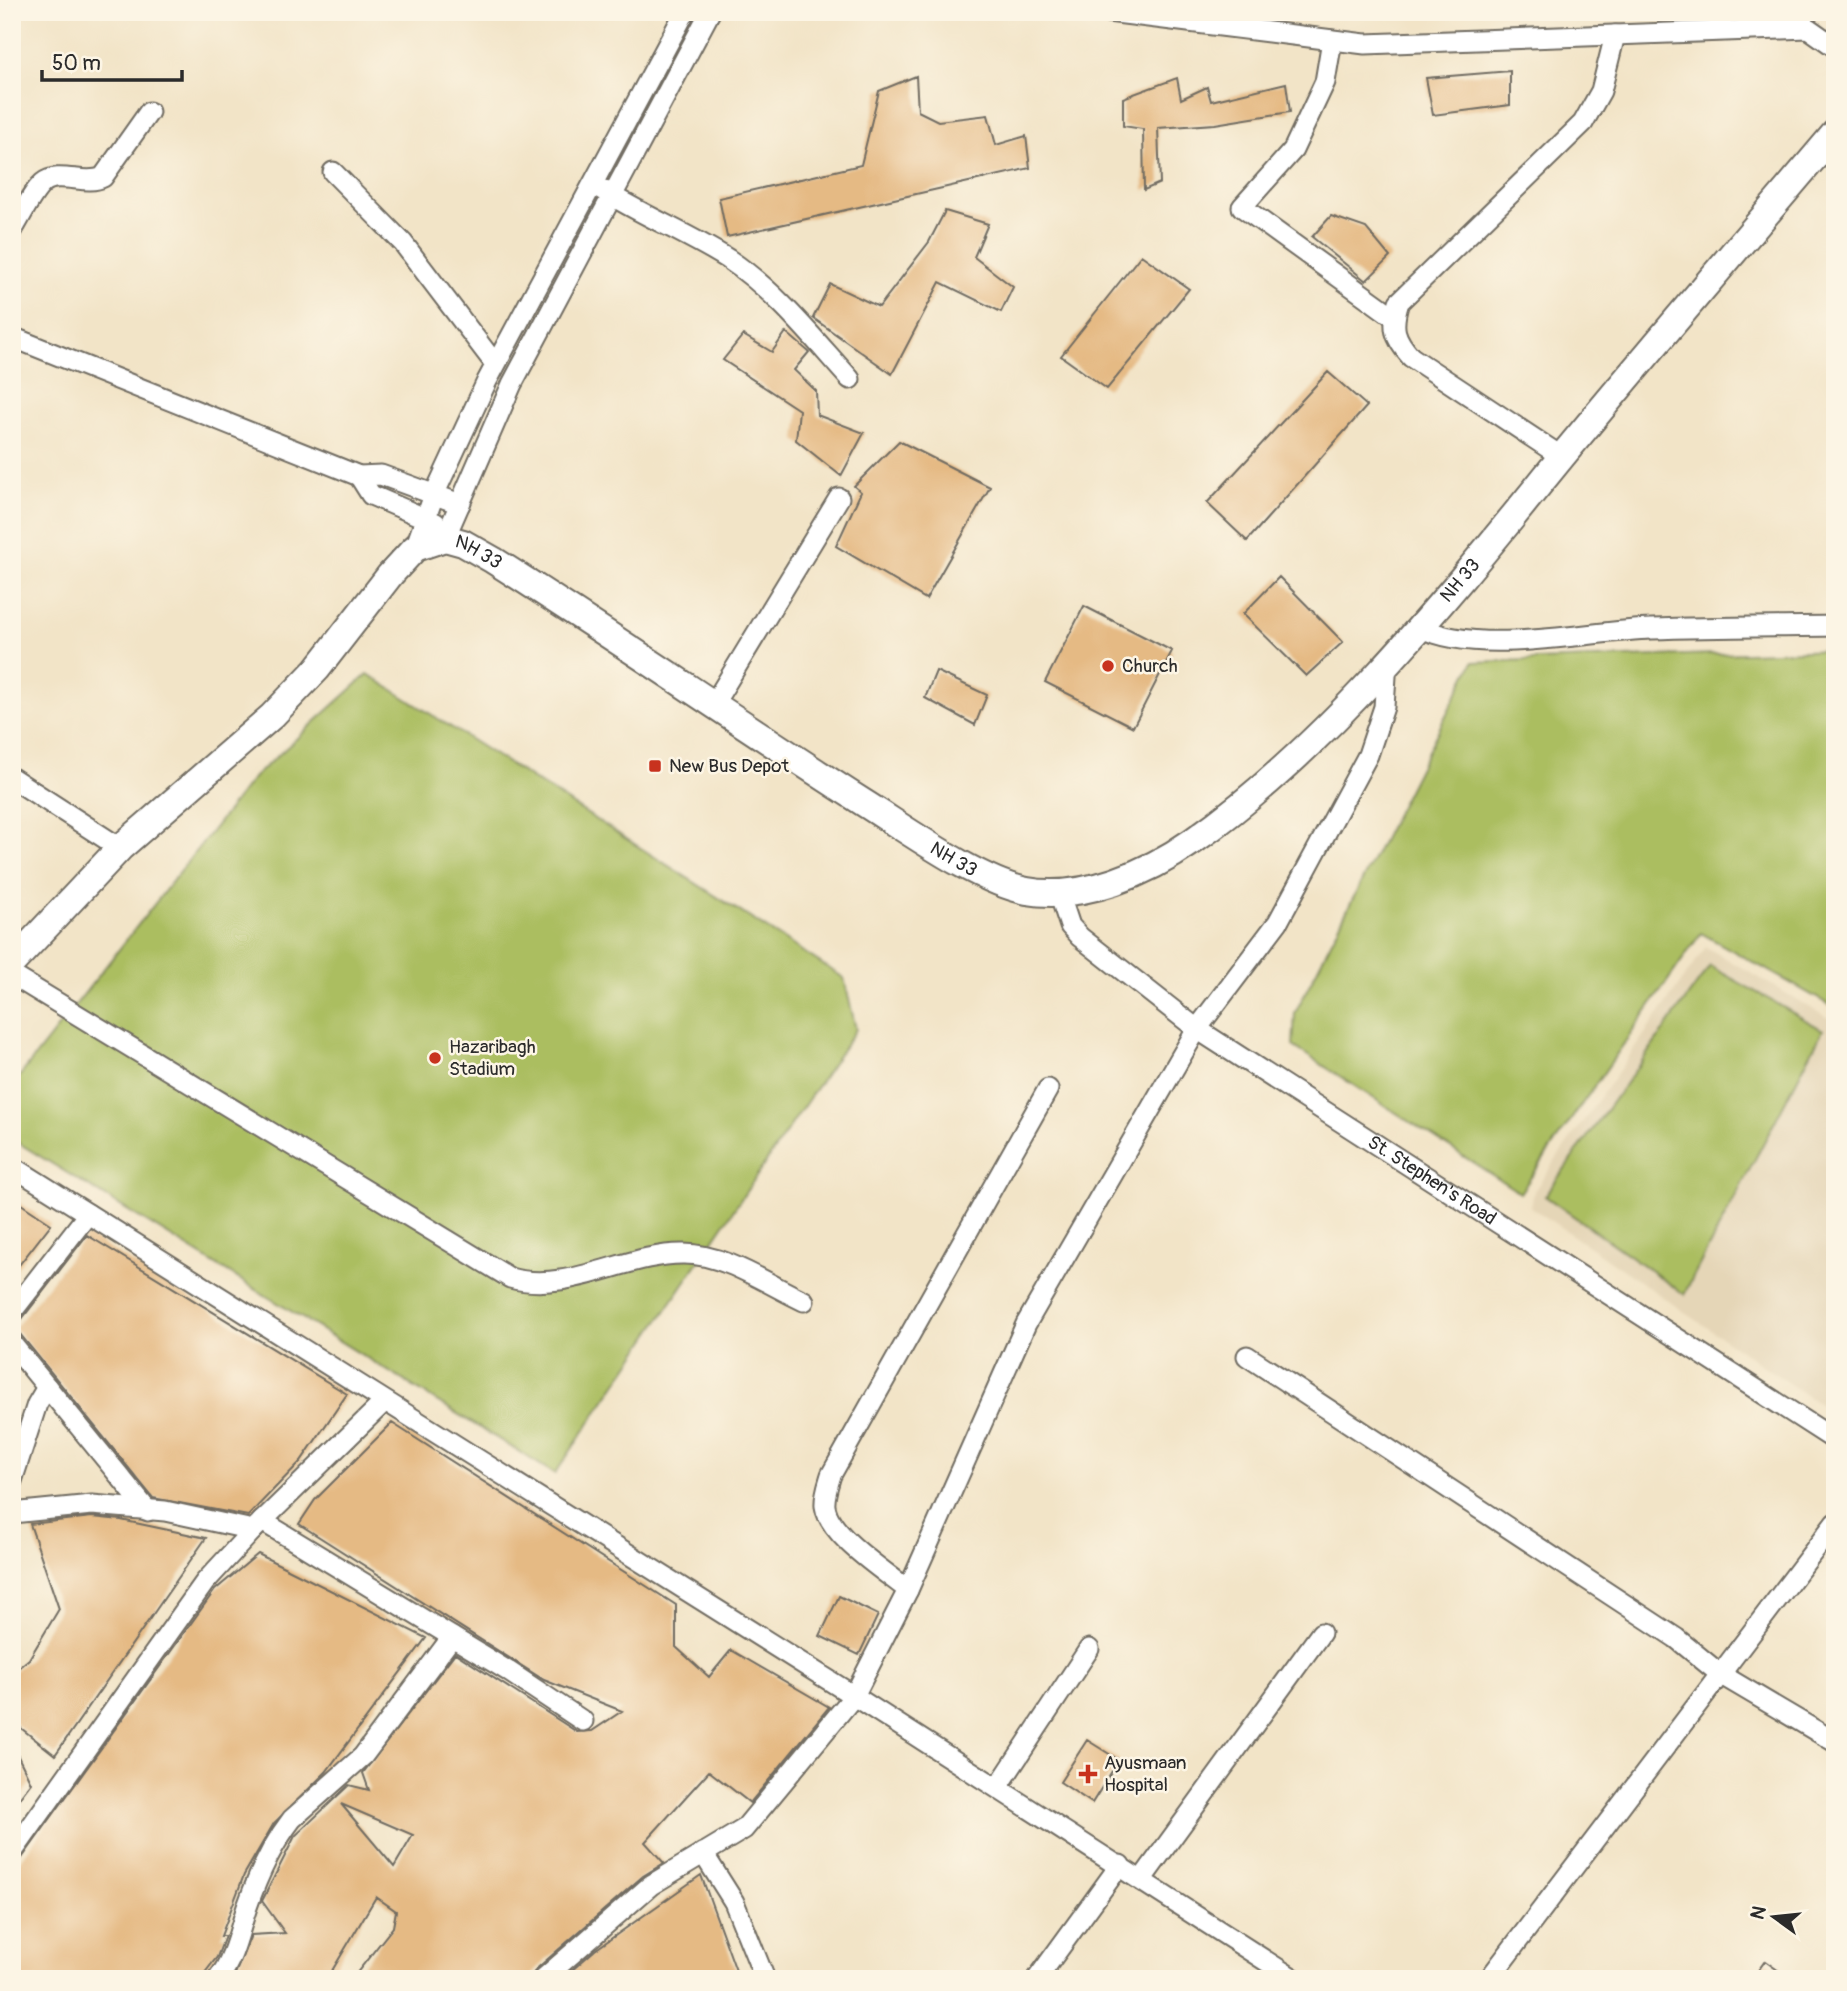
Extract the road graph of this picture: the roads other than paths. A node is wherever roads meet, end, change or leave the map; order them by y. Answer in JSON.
{"nodes":[{"id":1,"x":685,"y":12,"type":"edge"},
{"id":2,"x":710,"y":12,"type":"edge"},
{"id":3,"x":1108,"y":12,"type":"edge"},
{"id":4,"x":1776,"y":12,"type":"edge"},
{"id":5,"x":1808,"y":28,"type":"junction"},
{"id":6,"x":1615,"y":36,"type":"junction"},
{"id":7,"x":1332,"y":40,"type":"junction"},
{"id":8,"x":1835,"y":47,"type":"edge"},
{"id":9,"x":149,"y":112,"type":"dead end"},
{"id":10,"x":1835,"y":132,"type":"edge"},
{"id":11,"x":332,"y":172,"type":"dead end"},
{"id":12,"x":592,"y":183,"type":"junction"},
{"id":13,"x":611,"y":195,"type":"junction"},
{"id":14,"x":12,"y":230,"type":"edge"},
{"id":15,"x":1394,"y":317,"type":"junction"},
{"id":16,"x":12,"y":337,"type":"edge"},
{"id":17,"x":495,"y":364,"type":"junction"},
{"id":18,"x":850,"y":379,"type":"dead end"},
{"id":19,"x":1562,"y":457,"type":"junction"},
{"id":20,"x":359,"y":475,"type":"junction"},
{"id":21,"x":434,"y":495,"type":"junction"},
{"id":22,"x":839,"y":498,"type":"dead end"},
{"id":23,"x":460,"y":504,"type":"junction"},
{"id":24,"x":424,"y":518,"type":"junction"},
{"id":25,"x":448,"y":534,"type":"junction"},
{"id":26,"x":415,"y":548,"type":"junction"},
{"id":27,"x":1835,"y":626,"type":"edge"},
{"id":28,"x":1419,"y":627,"type":"junction"},
{"id":29,"x":1387,"y":661,"type":"junction"},
{"id":30,"x":713,"y":705,"type":"junction"},
{"id":31,"x":12,"y":778,"type":"edge"},
{"id":32,"x":120,"y":848,"type":"junction"},
{"id":33,"x":1059,"y":893,"type":"junction"},
{"id":34,"x":12,"y":963,"type":"edge"},
{"id":35,"x":12,"y":975,"type":"edge"},
{"id":36,"x":1198,"y":1029,"type":"junction"},
{"id":37,"x":1048,"y":1089,"type":"dead end"},
{"id":38,"x":12,"y":1166,"type":"edge"},
{"id":39,"x":88,"y":1214,"type":"junction"},
{"id":40,"x":804,"y":1301,"type":"dead end"},
{"id":41,"x":12,"y":1312,"type":"edge"},
{"id":42,"x":12,"y":1344,"type":"edge"},
{"id":43,"x":1247,"y":1356,"type":"dead end"},
{"id":44,"x":47,"y":1387,"type":"junction"},
{"id":45,"x":384,"y":1402,"type":"junction"},
{"id":46,"x":1835,"y":1440,"type":"edge"},
{"id":47,"x":12,"y":1481,"type":"edge"},
{"id":48,"x":148,"y":1511,"type":"junction"},
{"id":49,"x":12,"y":1513,"type":"edge"},
{"id":50,"x":1835,"y":1523,"type":"edge"},
{"id":51,"x":258,"y":1525,"type":"junction"},
{"id":52,"x":908,"y":1590,"type":"junction"},
{"id":53,"x":1321,"y":1633,"type":"dead end"},
{"id":54,"x":452,"y":1637,"type":"junction"},
{"id":55,"x":1088,"y":1649,"type":"dead end"},
{"id":56,"x":1720,"y":1674,"type":"junction"},
{"id":57,"x":854,"y":1696,"type":"junction"},
{"id":58,"x":583,"y":1721,"type":"dead end"},
{"id":59,"x":1835,"y":1742,"type":"edge"},
{"id":60,"x":998,"y":1787,"type":"junction"},
{"id":61,"x":12,"y":1853,"type":"edge"},
{"id":62,"x":703,"y":1853,"type":"junction"},
{"id":63,"x":1120,"y":1865,"type":"junction"},
{"id":64,"x":1142,"y":1879,"type":"junction"},
{"id":65,"x":218,"y":1979,"type":"edge"},
{"id":66,"x":543,"y":1979,"type":"edge"},
{"id":67,"x":765,"y":1979,"type":"edge"},
{"id":68,"x":1037,"y":1979,"type":"edge"},
{"id":69,"x":1294,"y":1979,"type":"edge"},
{"id":70,"x":1489,"y":1979,"type":"edge"}],
"edges":[{"from":1,"to":12,"type":"street"},
{"from":2,"to":13,"type":"street"},
{"from":3,"to":7,"type":"street"},
{"from":4,"to":5,"type":"street"},
{"from":5,"to":6,"type":"street"},
{"from":5,"to":8,"type":"street"},
{"from":6,"to":7,"type":"street"},
{"from":6,"to":15,"type":"street"},
{"from":7,"to":15,"type":"street"},
{"from":9,"to":14,"type":"street"},
{"from":10,"to":19,"type":"main road","name":"NH 33"},
{"from":11,"to":17,"type":"street"},
{"from":12,"to":13,"type":"street"},
{"from":12,"to":17,"type":"street"},
{"from":13,"to":18,"type":"street"},
{"from":13,"to":23,"type":"street"},
{"from":15,"to":19,"type":"street"},
{"from":16,"to":20,"type":"street"},
{"from":17,"to":21,"type":"street"},
{"from":19,"to":28,"type":"main road","name":"NH 33"},
{"from":20,"to":21,"type":"street"},
{"from":20,"to":24,"type":"street"},
{"from":21,"to":23,"type":"street"},
{"from":21,"to":24,"type":"street"},
{"from":22,"to":30,"type":"street"},
{"from":23,"to":25,"type":"street"},
{"from":24,"to":25,"type":"street"},
{"from":24,"to":26,"type":"street"},
{"from":25,"to":26,"type":"main road","name":"NH 33"},
{"from":25,"to":30,"type":"main road","name":"NH 33"},
{"from":26,"to":32,"type":"main road","name":"NH 33"},
{"from":27,"to":28,"type":"street"},
{"from":28,"to":29,"type":"main road","name":"NH 33"},
{"from":29,"to":33,"type":"main road","name":"NH 33"},
{"from":29,"to":36,"type":"street"},
{"from":30,"to":33,"type":"main road","name":"NH 33"},
{"from":31,"to":32,"type":"street"},
{"from":32,"to":34,"type":"main road","name":"NH 33"},
{"from":33,"to":36,"type":"street","name":"St. Stephen's Road"},
{"from":35,"to":40,"type":"street"},
{"from":36,"to":46,"type":"street","name":"St. Stephen's Road"},
{"from":36,"to":52,"type":"street"},
{"from":37,"to":52,"type":"street"},
{"from":38,"to":39,"type":"street"},
{"from":39,"to":41,"type":"street"},
{"from":39,"to":45,"type":"street"},
{"from":42,"to":44,"type":"street"},
{"from":43,"to":56,"type":"street"},
{"from":44,"to":47,"type":"street"},
{"from":44,"to":48,"type":"street"},
{"from":45,"to":51,"type":"street"},
{"from":45,"to":57,"type":"street"},
{"from":48,"to":49,"type":"street"},
{"from":48,"to":51,"type":"street"},
{"from":50,"to":56,"type":"street"},
{"from":51,"to":54,"type":"street"},
{"from":51,"to":61,"type":"street"},
{"from":52,"to":57,"type":"street"},
{"from":53,"to":64,"type":"street"},
{"from":54,"to":58,"type":"street"},
{"from":54,"to":65,"type":"street"},
{"from":55,"to":60,"type":"street"},
{"from":56,"to":59,"type":"street"},
{"from":56,"to":70,"type":"street"},
{"from":57,"to":60,"type":"street"},
{"from":57,"to":62,"type":"street"},
{"from":60,"to":63,"type":"street"},
{"from":62,"to":66,"type":"street"},
{"from":62,"to":67,"type":"street"},
{"from":63,"to":64,"type":"street"},
{"from":63,"to":68,"type":"street"},
{"from":64,"to":69,"type":"street"}]}
